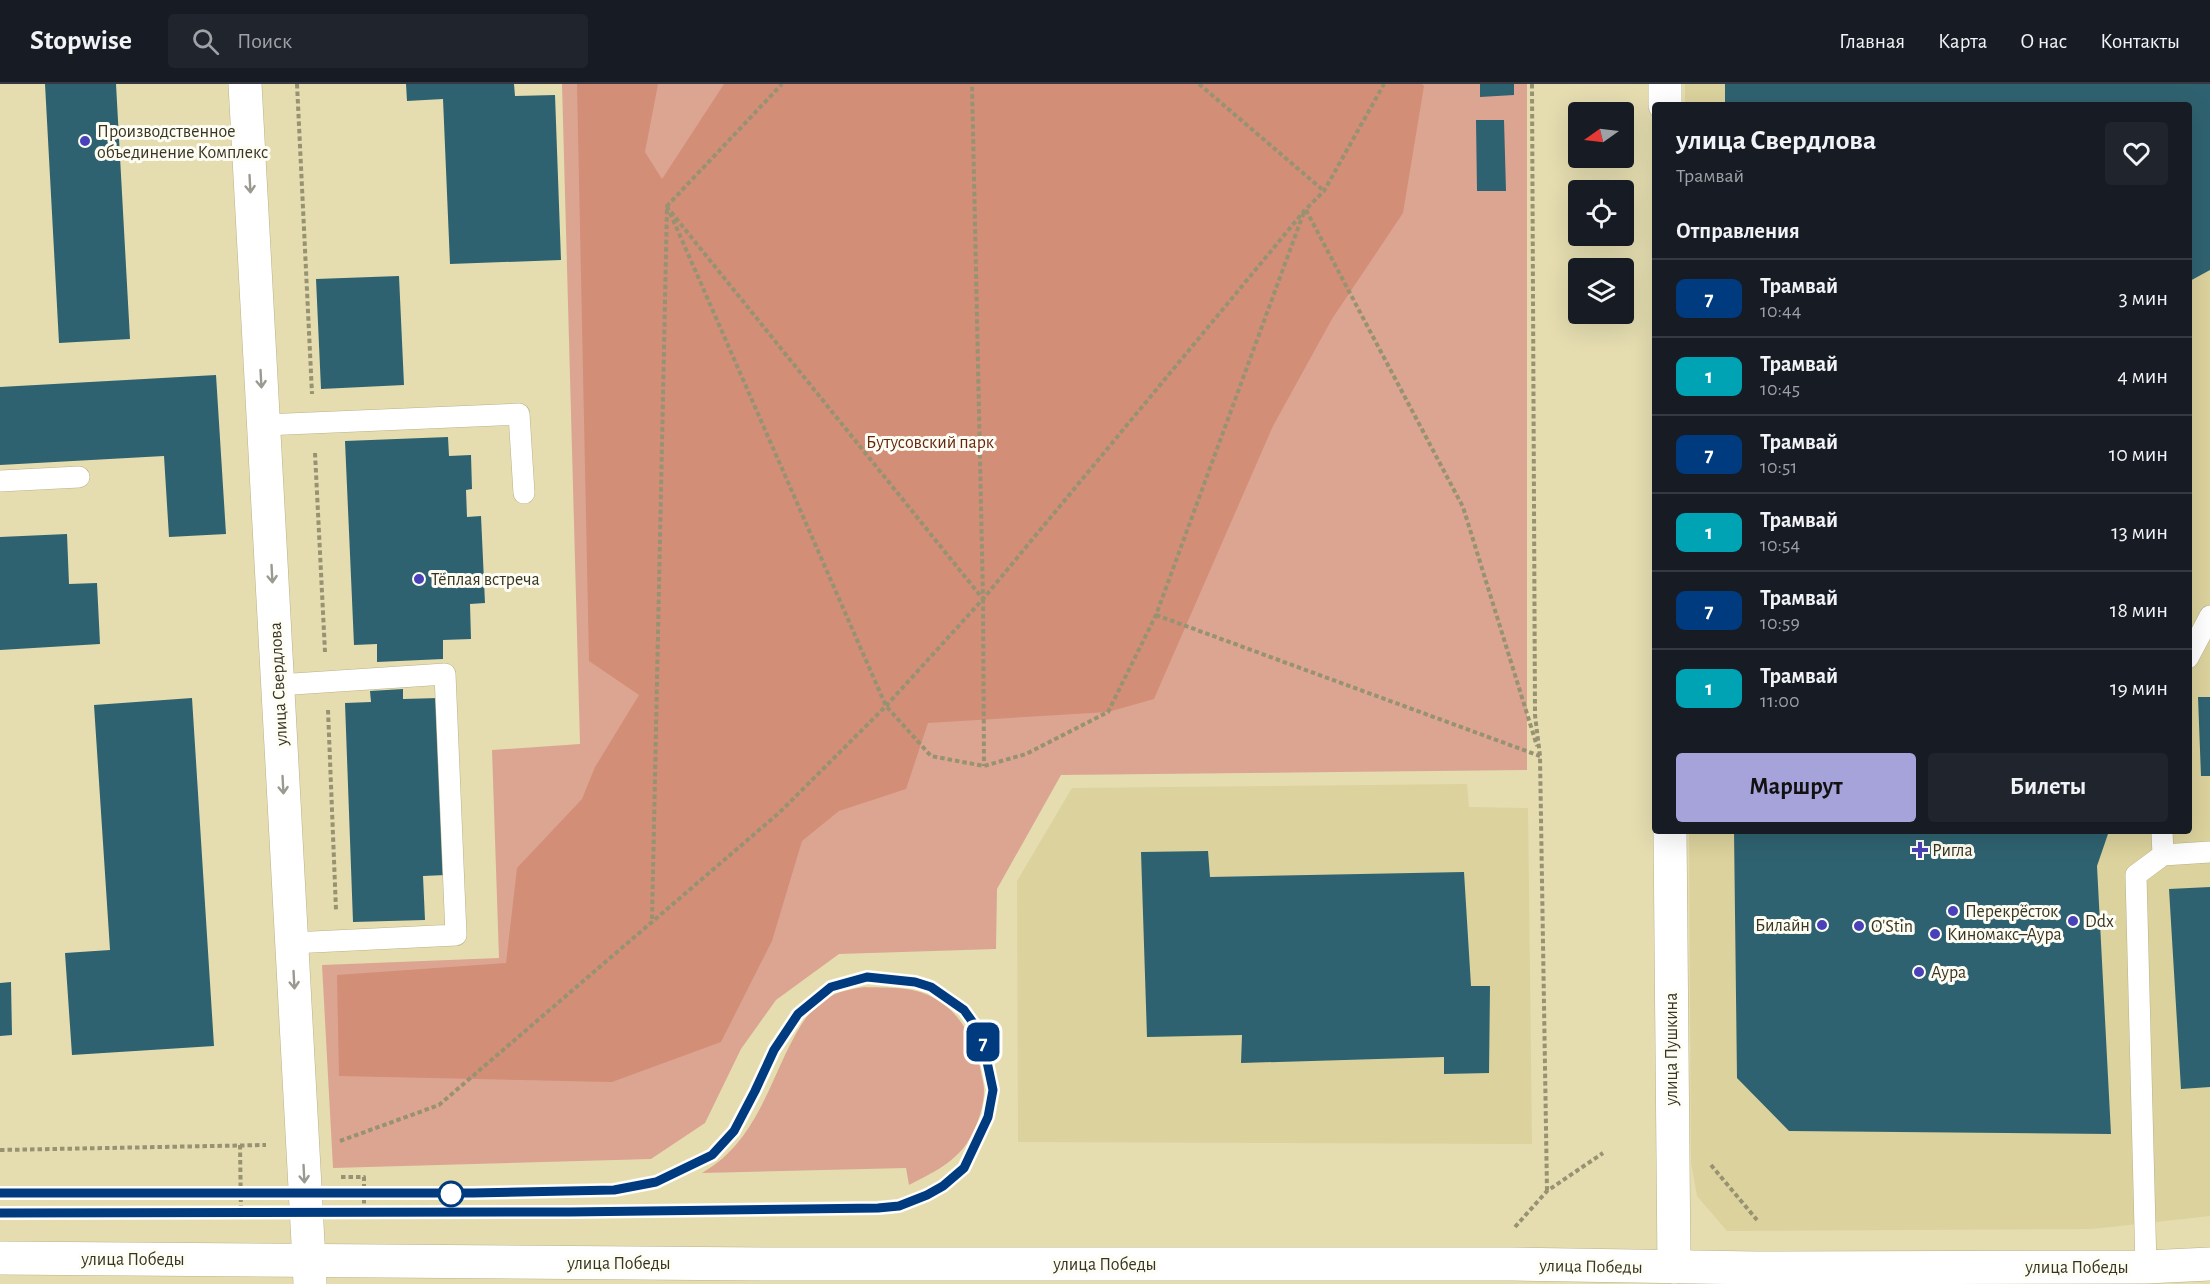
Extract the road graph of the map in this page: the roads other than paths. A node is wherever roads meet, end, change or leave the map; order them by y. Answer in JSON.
{"nodes":[{"id":1,"x":245,"y":84,"type":"edge"},
{"id":2,"x":1665,"y":84,"type":"edge"},
{"id":3,"x":1665,"y":102,"type":"edge"},
{"id":4,"x":264,"y":425,"type":"junction"},
{"id":5,"x":79,"y":477,"type":"dead end"},
{"id":6,"x":0,"y":482,"type":"edge"},
{"id":7,"x":524,"y":493,"type":"dead end"},
{"id":8,"x":2210,"y":616,"type":"edge"},
{"id":9,"x":2192,"y":650,"type":"edge"},
{"id":10,"x":278,"y":685,"type":"junction"},
{"id":11,"x":1670,"y":834,"type":"edge"},
{"id":12,"x":2162,"y":834,"type":"edge"},
{"id":13,"x":2210,"y":852,"type":"edge"},
{"id":14,"x":2163,"y":855,"type":"junction"},
{"id":15,"x":304,"y":943,"type":"junction"},
{"id":16,"x":0,"y":1258,"type":"edge"},
{"id":17,"x":2210,"y":1264,"type":"edge"},
{"id":18,"x":2146,"y":1266,"type":"junction"},
{"id":19,"x":1674,"y":1267,"type":"junction"},
{"id":20,"x":310,"y":1273,"type":"edge"},
{"id":21,"x":764,"y":1274,"type":"edge"},
{"id":22,"x":944,"y":1274,"type":"edge"}],
"edges":[{"from":1,"to":4,"type":"main road","name":"улица Свердлова","one_way":true},
{"from":2,"to":3,"type":"main road"},
{"from":4,"to":7,"type":"lane"},
{"from":4,"to":10,"type":"main road","name":"улица Свердлова","one_way":true},
{"from":5,"to":6,"type":"lane"},
{"from":8,"to":9,"type":"lane"},
{"from":10,"to":15,"type":"main road","name":"улица Свердлова","one_way":true},
{"from":10,"to":15,"type":"lane"},
{"from":11,"to":19,"type":"main road","name":"улица Пушкина"},
{"from":12,"to":14,"type":"lane"},
{"from":13,"to":14,"type":"lane"},
{"from":14,"to":18,"type":"lane"},
{"from":15,"to":20,"type":"main road","name":"улица Свердлова","one_way":true},
{"from":16,"to":20,"type":"main road","name":"улица Победы"},
{"from":17,"to":18,"type":"main road","name":"улица Победы"},
{"from":18,"to":19,"type":"main road","name":"улица Победы"},
{"from":19,"to":22,"type":"main road","name":"улица Победы"},
{"from":20,"to":21,"type":"main road","name":"улица Победы"},
{"from":21,"to":22,"type":"main road","name":"улица Победы"}]}
